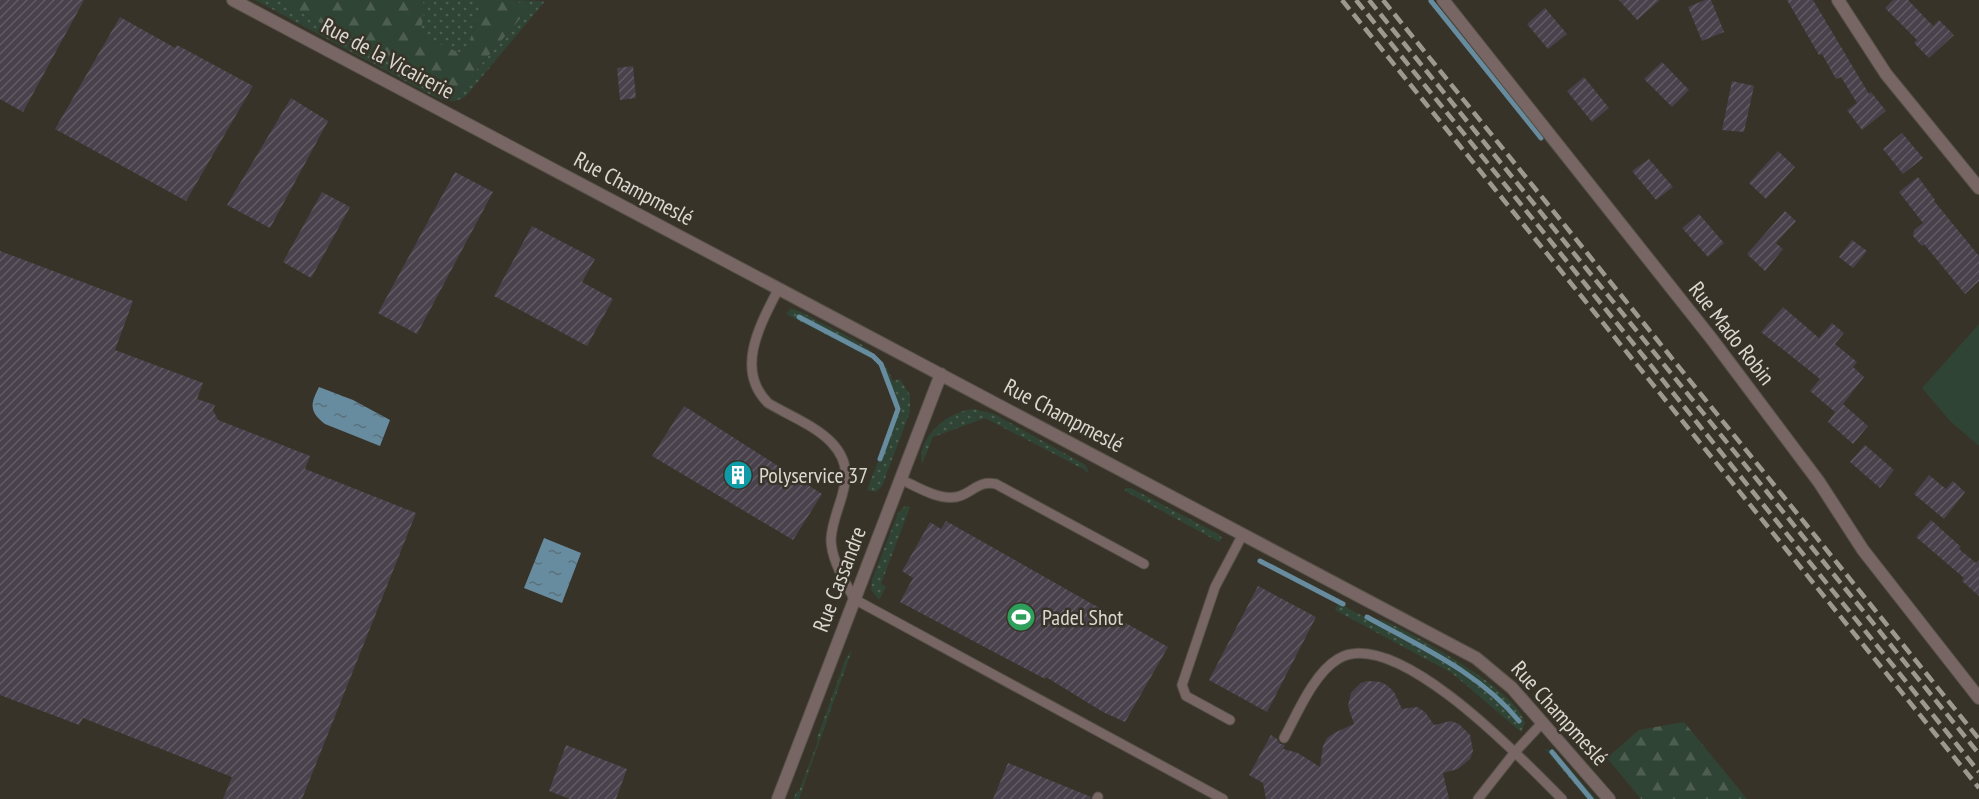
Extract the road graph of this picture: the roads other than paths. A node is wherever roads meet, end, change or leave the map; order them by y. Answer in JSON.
{"nodes":[{"id":1,"x":233,"y":0,"type":"edge"},
{"id":2,"x":1443,"y":0,"type":"edge"},
{"id":3,"x":1838,"y":0,"type":"edge"},
{"id":4,"x":459,"y":120,"type":"joint"},
{"id":5,"x":1979,"y":188,"type":"edge"},
{"id":6,"x":779,"y":288,"type":"junction"},
{"id":7,"x":940,"y":374,"type":"junction"},
{"id":8,"x":900,"y":479,"type":"junction"},
{"id":9,"x":1243,"y":534,"type":"junction"},
{"id":10,"x":1144,"y":564,"type":"dead end"},
{"id":11,"x":854,"y":599,"type":"junction"},
{"id":12,"x":1979,"y":698,"type":"edge"},
{"id":13,"x":1230,"y":720,"type":"dead end"},
{"id":14,"x":1543,"y":722,"type":"junction"},
{"id":15,"x":1284,"y":738,"type":"dead end"},
{"id":16,"x":1515,"y":752,"type":"junction"},
{"id":17,"x":777,"y":799,"type":"edge"},
{"id":18,"x":1223,"y":799,"type":"edge"},
{"id":19,"x":1478,"y":799,"type":"edge"},
{"id":20,"x":1562,"y":799,"type":"edge"},
{"id":21,"x":1609,"y":799,"type":"edge"}],
"edges":[{"from":1,"to":4,"type":"street","name":"Rue de la Vicairerie"},
{"from":2,"to":12,"type":"street","name":"Rue Mado Robin"},
{"from":3,"to":5,"type":"street"},
{"from":4,"to":6,"type":"street","name":"Rue Champmeslé"},
{"from":6,"to":7,"type":"street","name":"Rue Champmeslé"},
{"from":6,"to":11,"type":"lane"},
{"from":7,"to":8,"type":"street","name":"Rue Cassandre"},
{"from":7,"to":9,"type":"street","name":"Rue Champmeslé"},
{"from":8,"to":10,"type":"lane"},
{"from":8,"to":11,"type":"street","name":"Rue Cassandre"},
{"from":9,"to":13,"type":"lane"},
{"from":9,"to":14,"type":"street","name":"Rue Champmeslé"},
{"from":11,"to":17,"type":"street","name":"Rue Cassandre"},
{"from":11,"to":18,"type":"lane"},
{"from":14,"to":16,"type":"lane"},
{"from":14,"to":21,"type":"street","name":"Rue Champmeslé"},
{"from":15,"to":16,"type":"lane"},
{"from":16,"to":19,"type":"lane"},
{"from":16,"to":20,"type":"lane"}]}
